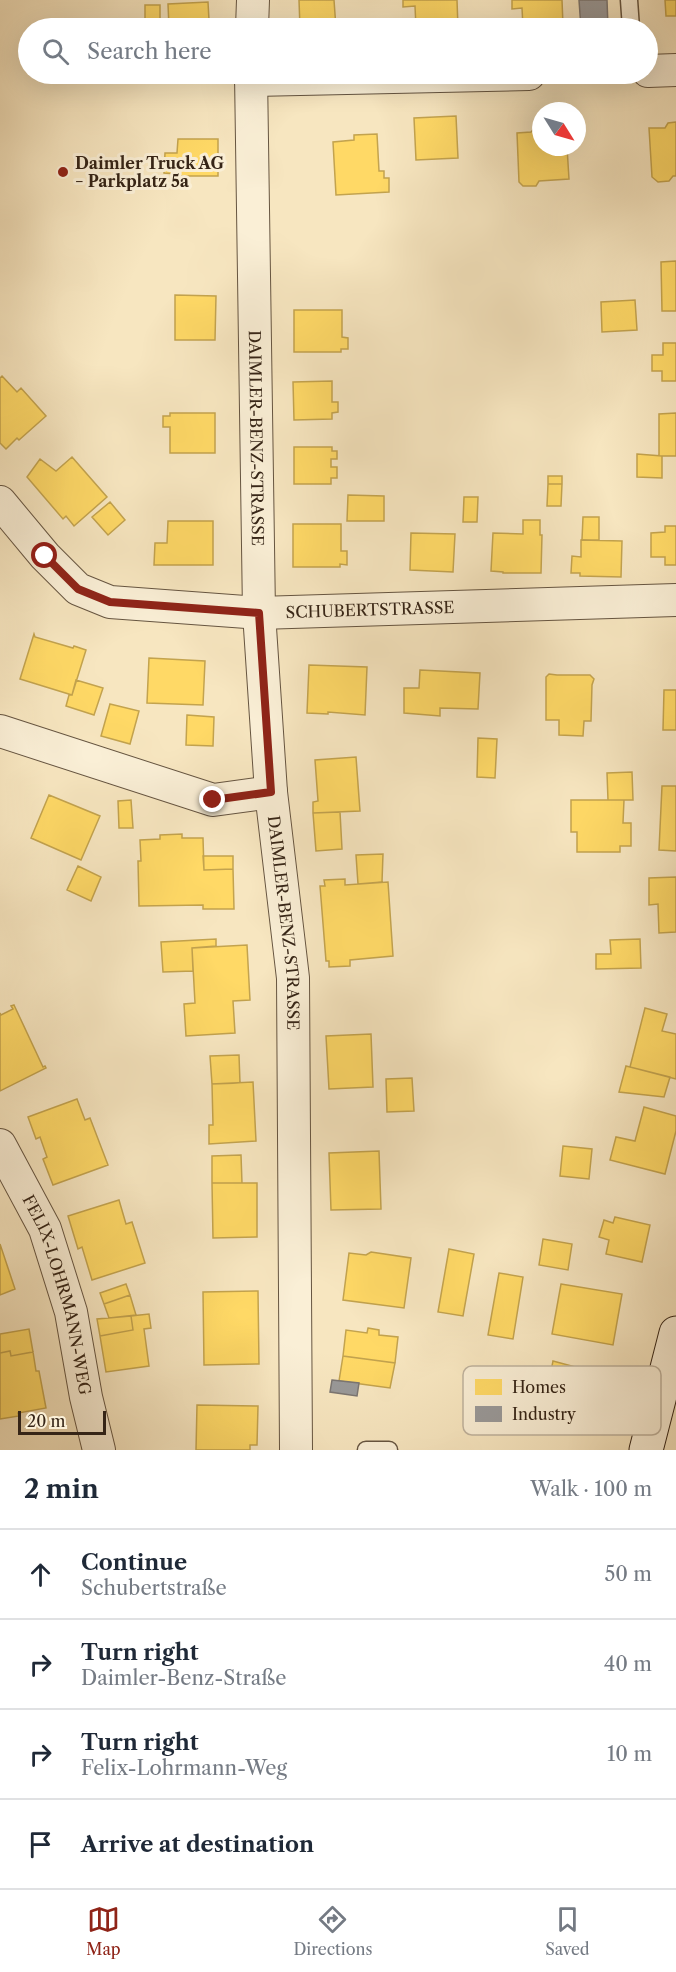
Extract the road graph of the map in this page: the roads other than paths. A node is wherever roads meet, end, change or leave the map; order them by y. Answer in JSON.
{"nodes":[{"id":1,"x":253,"y":0,"type":"edge"},
{"id":2,"x":629,"y":0,"type":"edge"},
{"id":3,"x":252,"y":18,"type":"edge"},
{"id":4,"x":630,"y":18,"type":"edge"},
{"id":5,"x":676,"y":70,"type":"edge"},
{"id":6,"x":658,"y":71,"type":"edge"},
{"id":7,"x":251,"y":84,"type":"edge"},
{"id":8,"x":0,"y":502,"type":"edge"},
{"id":9,"x":676,"y":600,"type":"edge"},
{"id":10,"x":259,"y":613,"type":"junction"},
{"id":11,"x":0,"y":731,"type":"edge"},
{"id":12,"x":271,"y":792,"type":"junction"},
{"id":13,"x":0,"y":1145,"type":"edge"},
{"id":14,"x":676,"y":1333,"type":"edge"},
{"id":15,"x":661,"y":1392,"type":"edge"},
{"id":16,"x":650,"y":1435,"type":"edge"},
{"id":17,"x":99,"y":1450,"type":"edge"},
{"id":18,"x":296,"y":1450,"type":"edge"},
{"id":19,"x":366,"y":1450,"type":"edge"},
{"id":20,"x":389,"y":1450,"type":"edge"},
{"id":21,"x":646,"y":1450,"type":"edge"}],
"edges":[{"from":1,"to":3,"type":"street"},
{"from":2,"to":4,"type":"lane"},
{"from":5,"to":6,"type":"street"},
{"from":7,"to":10,"type":"street","name":"DAIMLER-BENZ-STRASSE"},
{"from":8,"to":10,"type":"street","name":"SCHUBERTSTRASSE"},
{"from":9,"to":10,"type":"street","name":"SCHUBERTSTRASSE"},
{"from":10,"to":12,"type":"street","name":"DAIMLER-BENZ-STRASSE"},
{"from":11,"to":12,"type":"street"},
{"from":12,"to":18,"type":"street","name":"DAIMLER-BENZ-STRASSE"},
{"from":13,"to":17,"type":"street","name":"FELIX-LOHRMANN-WEG"},
{"from":14,"to":15,"type":"main road"},
{"from":16,"to":21,"type":"main road"},
{"from":19,"to":20,"type":"lane"}]}
